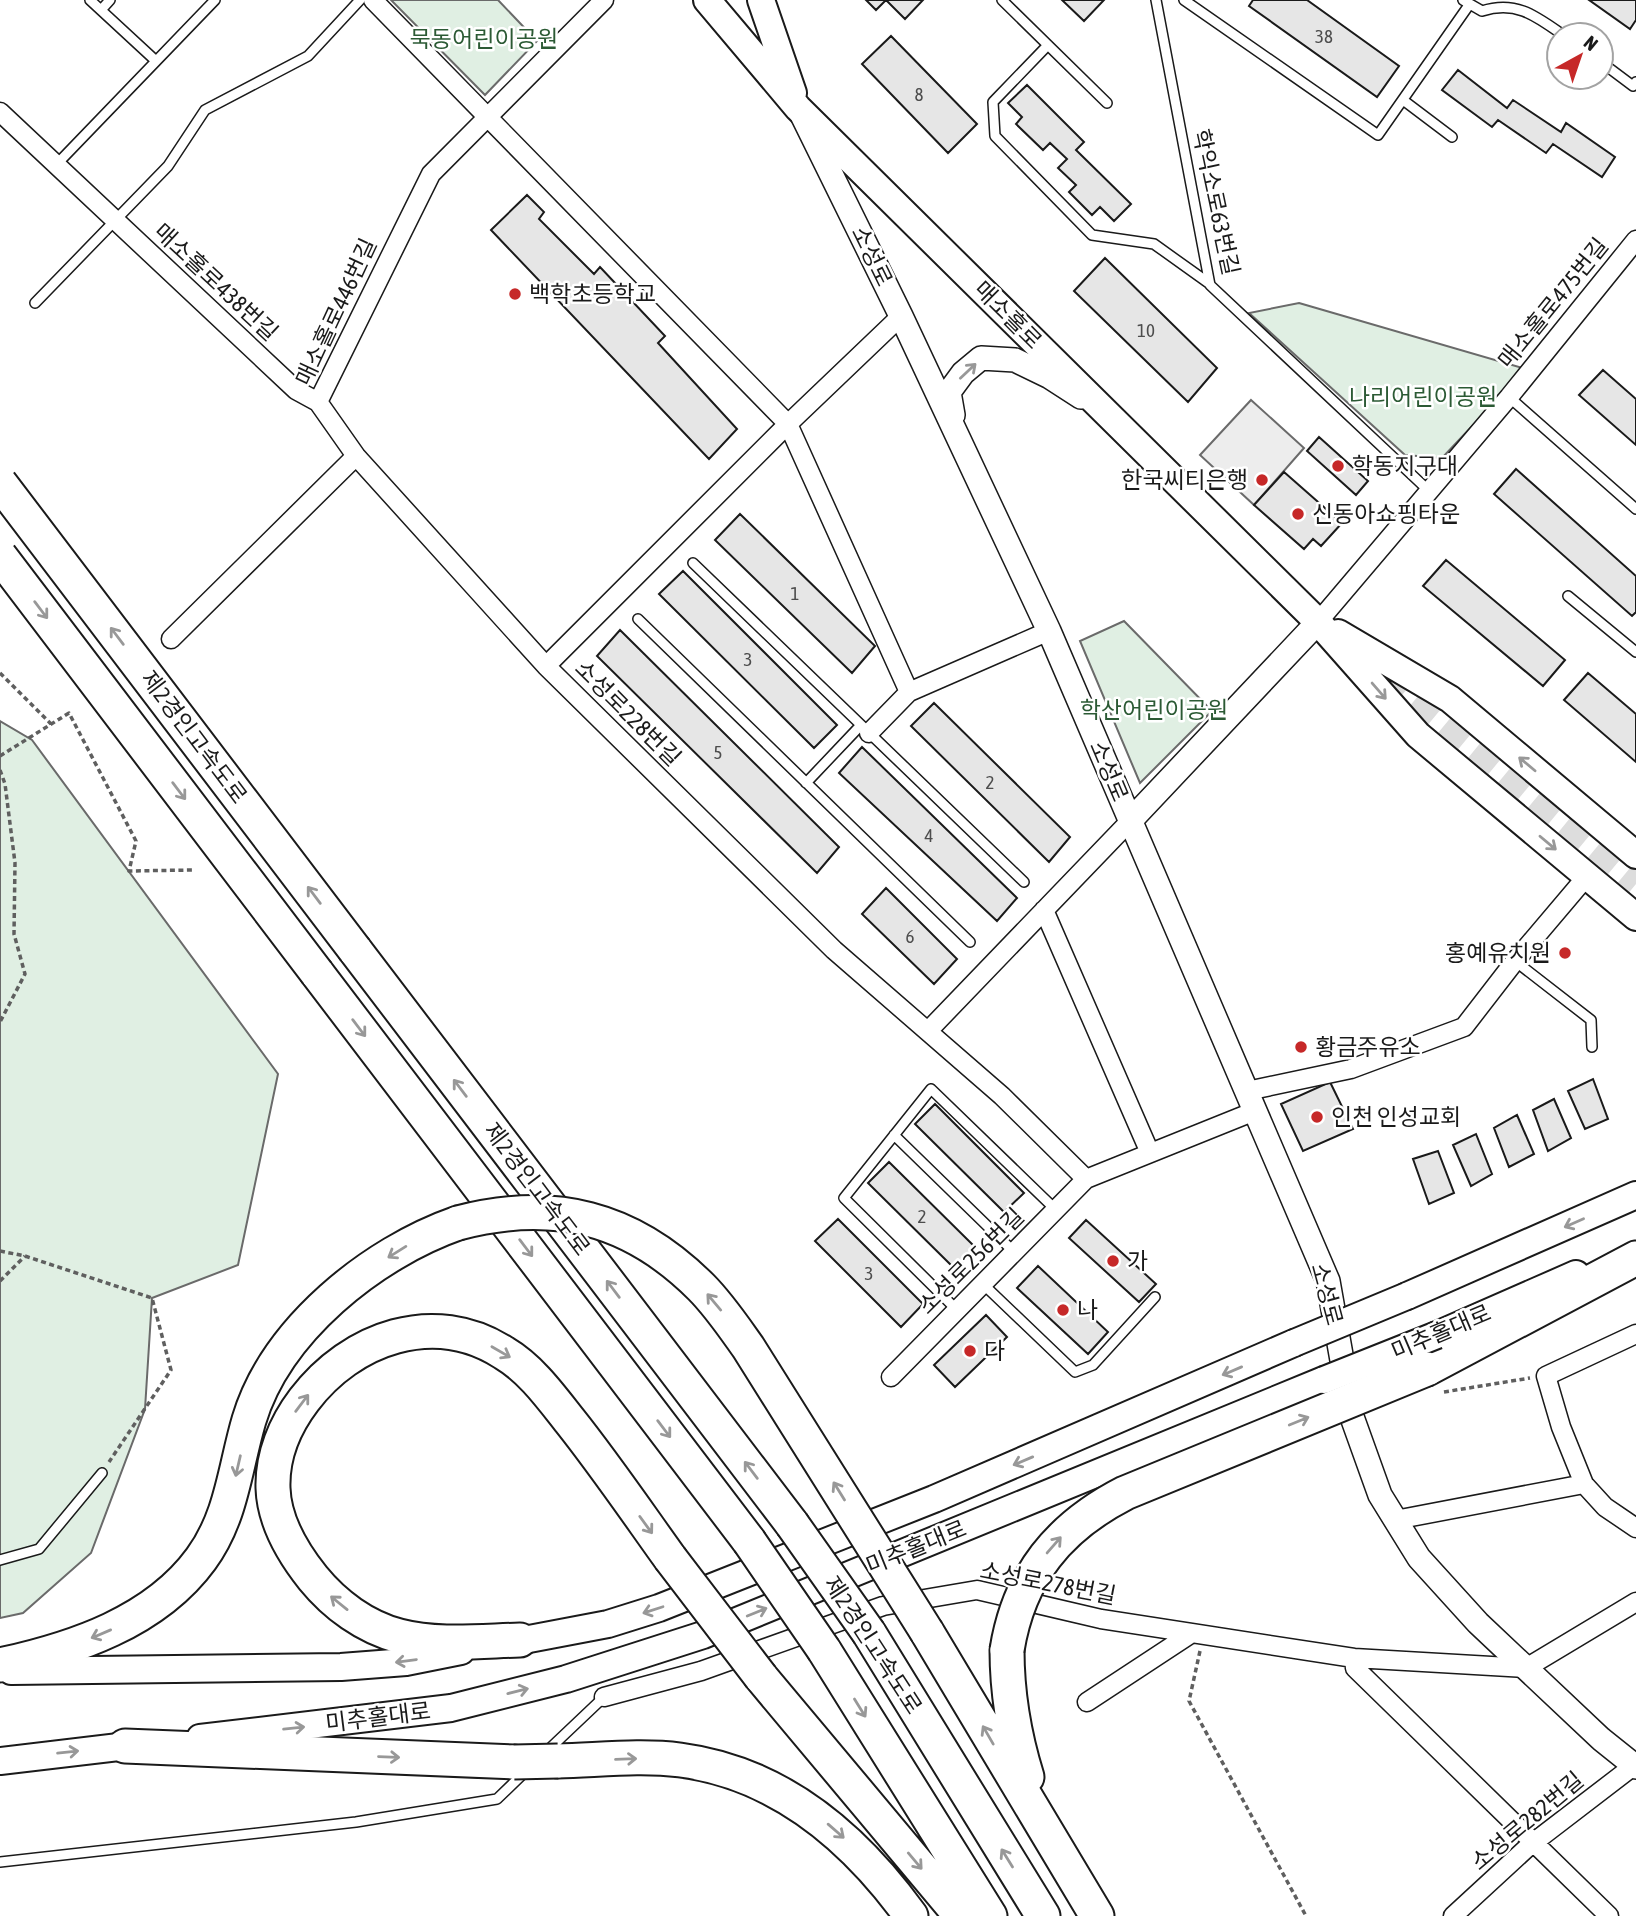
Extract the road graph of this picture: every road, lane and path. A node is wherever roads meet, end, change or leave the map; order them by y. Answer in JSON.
{"nodes":[{"id":1,"x":90,"y":0,"type":"edge"},
{"id":2,"x":110,"y":0,"type":"edge"},
{"id":3,"x":215,"y":0,"type":"edge"},
{"id":4,"x":360,"y":0,"type":"edge"},
{"id":5,"x":373,"y":0,"type":"edge"},
{"id":6,"x":604,"y":0,"type":"edge"},
{"id":7,"x":707,"y":0,"type":"edge"},
{"id":8,"x":761,"y":0,"type":"edge"},
{"id":9,"x":1002,"y":0,"type":"edge"},
{"id":10,"x":1156,"y":0,"type":"edge"},
{"id":11,"x":1184,"y":0,"type":"edge"},
{"id":12,"x":1466,"y":2,"type":"edge"},
{"id":13,"x":101,"y":10,"type":"junction"},
{"id":14,"x":1545,"y":22,"type":"edge"},
{"id":15,"x":1048,"y":45,"type":"junction"},
{"id":16,"x":156,"y":61,"type":"junction"},
{"id":17,"x":1615,"y":72,"type":"edge"},
{"id":18,"x":1636,"y":82,"type":"edge"},
{"id":19,"x":1403,"y":100,"type":"junction"},
{"id":20,"x":1107,"y":103,"type":"dead end"},
{"id":21,"x":799,"y":108,"type":"junction"},
{"id":22,"x":0,"y":112,"type":"edge"},
{"id":23,"x":487,"y":117,"type":"junction"},
{"id":24,"x":1452,"y":137,"type":"dead end"},
{"id":25,"x":56,"y":165,"type":"junction"},
{"id":26,"x":115,"y":220,"type":"junction"},
{"id":27,"x":1636,"y":240,"type":"edge"},
{"id":28,"x":1210,"y":284,"type":"junction"},
{"id":29,"x":35,"y":303,"type":"dead end"},
{"id":30,"x":901,"y":316,"type":"junction"},
{"id":31,"x":1509,"y":397,"type":"junction"},
{"id":32,"x":318,"y":402,"type":"junction"},
{"id":33,"x":1108,"y":414,"type":"junction"},
{"id":34,"x":788,"y":424,"type":"junction"},
{"id":35,"x":956,"y":432,"type":"junction"},
{"id":36,"x":356,"y":456,"type":"junction"},
{"id":37,"x":0,"y":483,"type":"edge"},
{"id":38,"x":1428,"y":490,"type":"junction"},
{"id":39,"x":1636,"y":509,"type":"edge"},
{"id":40,"x":0,"y":556,"type":"edge"},
{"id":41,"x":693,"y":564,"type":"dead end"},
{"id":42,"x":1569,"y":596,"type":"dead end"},
{"id":43,"x":638,"y":619,"type":"dead end"},
{"id":44,"x":1318,"y":622,"type":"junction"},
{"id":45,"x":1049,"y":631,"type":"junction"},
{"id":46,"x":1636,"y":638,"type":"edge"},
{"id":47,"x":171,"y":639,"type":"dead end"},
{"id":48,"x":1632,"y":649,"type":"edge"},
{"id":49,"x":546,"y":666,"type":"junction"},
{"id":50,"x":0,"y":673,"type":"edge"},
{"id":51,"x":909,"y":692,"type":"junction"},
{"id":52,"x":51,"y":724,"type":"junction"},
{"id":53,"x":865,"y":729,"type":"junction"},
{"id":54,"x":0,"y":755,"type":"edge"},
{"id":55,"x":0,"y":770,"type":"edge"},
{"id":56,"x":806,"y":783,"type":"junction"},
{"id":57,"x":1131,"y":820,"type":"junction"},
{"id":58,"x":1636,"y":855,"type":"edge"},
{"id":59,"x":192,"y":870,"type":"dead end"},
{"id":60,"x":1587,"y":876,"type":"junction"},
{"id":61,"x":1024,"y":882,"type":"dead end"},
{"id":62,"x":1044,"y":911,"type":"junction"},
{"id":63,"x":1636,"y":917,"type":"edge"},
{"id":64,"x":970,"y":942,"type":"dead end"},
{"id":65,"x":1515,"y":961,"type":"junction"},
{"id":66,"x":0,"y":1022,"type":"edge"},
{"id":67,"x":928,"y":1031,"type":"junction"},
{"id":68,"x":1592,"y":1047,"type":"dead end"},
{"id":69,"x":1251,"y":1101,"type":"junction"},
{"id":70,"x":894,"y":1135,"type":"junction"},
{"id":71,"x":1150,"y":1153,"type":"junction"},
{"id":72,"x":1086,"y":1179,"type":"junction"},
{"id":73,"x":1636,"y":1195,"type":"edge"},
{"id":74,"x":1056,"y":1210,"type":"junction"},
{"id":75,"x":1636,"y":1248,"type":"edge"},
{"id":76,"x":0,"y":1251,"type":"edge"},
{"id":77,"x":1014,"y":1252,"type":"junction"},
{"id":78,"x":25,"y":1256,"type":"junction"},
{"id":79,"x":1636,"y":1258,"type":"edge"},
{"id":80,"x":0,"y":1281,"type":"edge"},
{"id":81,"x":983,"y":1284,"type":"junction"},
{"id":82,"x":1155,"y":1297,"type":"dead end"},
{"id":83,"x":957,"y":1310,"type":"junction"},
{"id":84,"x":1636,"y":1334,"type":"edge"},
{"id":85,"x":1546,"y":1376,"type":"junction"},
{"id":86,"x":891,"y":1377,"type":"dead end"},
{"id":87,"x":1431,"y":1380,"type":"junction"},
{"id":88,"x":102,"y":1473,"type":"joint"},
{"id":89,"x":1584,"y":1484,"type":"junction"},
{"id":90,"x":1395,"y":1520,"type":"junction"},
{"id":91,"x":1636,"y":1528,"type":"edge"},
{"id":92,"x":0,"y":1560,"type":"edge"},
{"id":93,"x":1636,"y":1602,"type":"edge"},
{"id":94,"x":1198,"y":1634,"type":"junction"},
{"id":95,"x":520,"y":1640,"type":"junction"},
{"id":96,"x":1354,"y":1658,"type":"junction"},
{"id":97,"x":0,"y":1665,"type":"edge"},
{"id":98,"x":1526,"y":1668,"type":"junction"},
{"id":99,"x":0,"y":1671,"type":"edge"},
{"id":100,"x":604,"y":1697,"type":"joint"},
{"id":101,"x":1087,"y":1702,"type":"dead end"},
{"id":102,"x":125,"y":1746,"type":"junction"},
{"id":103,"x":0,"y":1761,"type":"edge"},
{"id":104,"x":1635,"y":1765,"type":"edge"},
{"id":105,"x":1535,"y":1842,"type":"junction"},
{"id":106,"x":1060,"y":1857,"type":"junction"},
{"id":107,"x":0,"y":1863,"type":"edge"},
{"id":108,"x":911,"y":1916,"type":"edge"},
{"id":109,"x":961,"y":1916,"type":"edge"},
{"id":110,"x":990,"y":1916,"type":"edge"},
{"id":111,"x":1043,"y":1916,"type":"edge"},
{"id":112,"x":1097,"y":1916,"type":"edge"},
{"id":113,"x":1306,"y":1916,"type":"edge"},
{"id":114,"x":1453,"y":1916,"type":"edge"},
{"id":115,"x":1609,"y":1916,"type":"edge"}],
"edges":[{"from":1,"to":13,"type":"lane"},
{"from":2,"to":13,"type":"lane"},
{"from":3,"to":16,"type":"lane"},
{"from":4,"to":26,"type":"lane"},
{"from":5,"to":23,"type":"street"},
{"from":6,"to":23,"type":"street","name":"매소홀로446번길"},
{"from":7,"to":21,"type":"main road","name":"매소홀로"},
{"from":8,"to":21,"type":"main road","name":"소성로"},
{"from":9,"to":15,"type":"lane"},
{"from":10,"to":28,"type":"lane","name":"학익소로63번길"},
{"from":11,"to":19,"type":"lane"},
{"from":12,"to":14,"type":"lane"},
{"from":12,"to":19,"type":"lane"},
{"from":13,"to":16,"type":"lane"},
{"from":15,"to":20,"type":"lane"},
{"from":15,"to":28,"type":"lane"},
{"from":16,"to":25,"type":"lane"},
{"from":17,"to":18,"type":"lane"},
{"from":19,"to":24,"type":"lane"},
{"from":21,"to":30,"type":"street","name":"소성로"},
{"from":21,"to":33,"type":"main road","name":"매소홀로"},
{"from":22,"to":25,"type":"street","name":"매소홀로438번길"},
{"from":23,"to":32,"type":"street","name":"매소홀로446번길"},
{"from":23,"to":34,"type":"street"},
{"from":25,"to":26,"type":"street","name":"매소홀로438번길"},
{"from":26,"to":29,"type":"lane"},
{"from":26,"to":32,"type":"street","name":"매소홀로438번길"},
{"from":27,"to":31,"type":"street","name":"매소홀로475번길"},
{"from":28,"to":38,"type":"lane","name":"학익소로63번길"},
{"from":30,"to":34,"type":"street","name":"소성로228번길"},
{"from":30,"to":35,"type":"street","name":"소성로"},
{"from":31,"to":38,"type":"street","name":"매소홀로475번길"},
{"from":31,"to":39,"type":"lane"},
{"from":32,"to":36,"type":"street","name":"매소홀로446번길"},
{"from":35,"to":33,"type":"street","one_way":true},
{"from":33,"to":44,"type":"main road","name":"매소홀로"},
{"from":34,"to":49,"type":"street","name":"소성로228번길"},
{"from":34,"to":51,"type":"street"},
{"from":35,"to":45,"type":"street","name":"소성로"},
{"from":36,"to":47,"type":"street"},
{"from":36,"to":49,"type":"street","name":"매소홀로446번길"},
{"from":111,"to":37,"type":"highway","name":"제2경인고속도로","one_way":true,"bridge":true},
{"from":38,"to":44,"type":"street","name":"매소홀로475번길"},
{"from":40,"to":110,"type":"highway","name":"제2경인고속도로","one_way":true,"bridge":true},
{"from":41,"to":53,"type":"lane"},
{"from":42,"to":48,"type":"lane"},
{"from":43,"to":56,"type":"lane"},
{"from":44,"to":57,"type":"street"},
{"from":58,"to":44,"type":"main road","one_way":true},
{"from":44,"to":60,"type":"main road","one_way":true},
{"from":45,"to":51,"type":"street"},
{"from":45,"to":57,"type":"street","name":"소성로"},
{"from":46,"to":48,"type":"lane"},
{"from":49,"to":67,"type":"street","name":"소성로228번길"},
{"from":50,"to":52,"type":"path"},
{"from":51,"to":53,"type":"street"},
{"from":52,"to":54,"type":"path"},
{"from":52,"to":59,"type":"path"},
{"from":53,"to":56,"type":"lane"},
{"from":53,"to":61,"type":"lane"},
{"from":55,"to":66,"type":"path"},
{"from":56,"to":64,"type":"lane"},
{"from":57,"to":62,"type":"street"},
{"from":57,"to":69,"type":"street","name":"소성로"},
{"from":60,"to":63,"type":"main road"},
{"from":60,"to":65,"type":"street","name":"소성로256번길"},
{"from":62,"to":67,"type":"street"},
{"from":62,"to":71,"type":"street"},
{"from":65,"to":68,"type":"lane"},
{"from":65,"to":69,"type":"street","name":"소성로256번길"},
{"from":67,"to":72,"type":"street"},
{"from":69,"to":71,"type":"street","name":"소성로256번길"},
{"from":69,"to":90,"type":"street","name":"소성로"},
{"from":70,"to":74,"type":"lane"},
{"from":70,"to":77,"type":"lane"},
{"from":70,"to":83,"type":"lane"},
{"from":71,"to":72,"type":"street","name":"소성로256번길"},
{"from":72,"to":74,"type":"street","name":"소성로256번길"},
{"from":73,"to":95,"type":"main road","name":"미추홀대로","one_way":true,"bridge":true},
{"from":74,"to":77,"type":"street","name":"소성로256번길"},
{"from":102,"to":75,"type":"main road","name":"미추홀대로","one_way":true,"bridge":true},
{"from":76,"to":78,"type":"path"},
{"from":77,"to":81,"type":"street","name":"소성로256번길"},
{"from":78,"to":80,"type":"path"},
{"from":78,"to":88,"type":"path"},
{"from":79,"to":87,"type":"highway"},
{"from":81,"to":82,"type":"lane"},
{"from":81,"to":83,"type":"street","name":"소성로256번길"},
{"from":83,"to":86,"type":"street","name":"소성로256번길"},
{"from":84,"to":85,"type":"street"},
{"from":85,"to":87,"type":"path"},
{"from":85,"to":89,"type":"street"},
{"from":106,"to":87,"type":"highway","one_way":true,"bridge":true},
{"from":88,"to":92,"type":"lane"},
{"from":89,"to":90,"type":"street"},
{"from":89,"to":91,"type":"street"},
{"from":90,"to":98,"type":"street","name":"소성로"},
{"from":93,"to":98,"type":"street"},
{"from":94,"to":96,"type":"street","name":"소성로278번길"},
{"from":94,"to":100,"type":"street","name":"소성로278번길"},
{"from":94,"to":101,"type":"street"},
{"from":94,"to":113,"type":"path"},
{"from":95,"to":99,"type":"main road","name":"미추홀대로","one_way":true},
{"from":95,"to":109,"type":"highway","one_way":true,"bridge":true},
{"from":96,"to":98,"type":"street","name":"소성로278번길"},
{"from":96,"to":105,"type":"street"},
{"from":106,"to":97,"type":"highway","one_way":true,"bridge":true},
{"from":98,"to":104,"type":"street","name":"소성로"},
{"from":100,"to":107,"type":"lane"},
{"from":103,"to":102,"type":"main road","name":"미추홀대로","one_way":true},
{"from":102,"to":108,"type":"highway","one_way":true,"bridge":true},
{"from":104,"to":105,"type":"street","name":"소성로282번길"},
{"from":105,"to":114,"type":"street","name":"소성로282번길"},
{"from":105,"to":115,"type":"street"},
{"from":106,"to":112,"type":"highway"}]}
